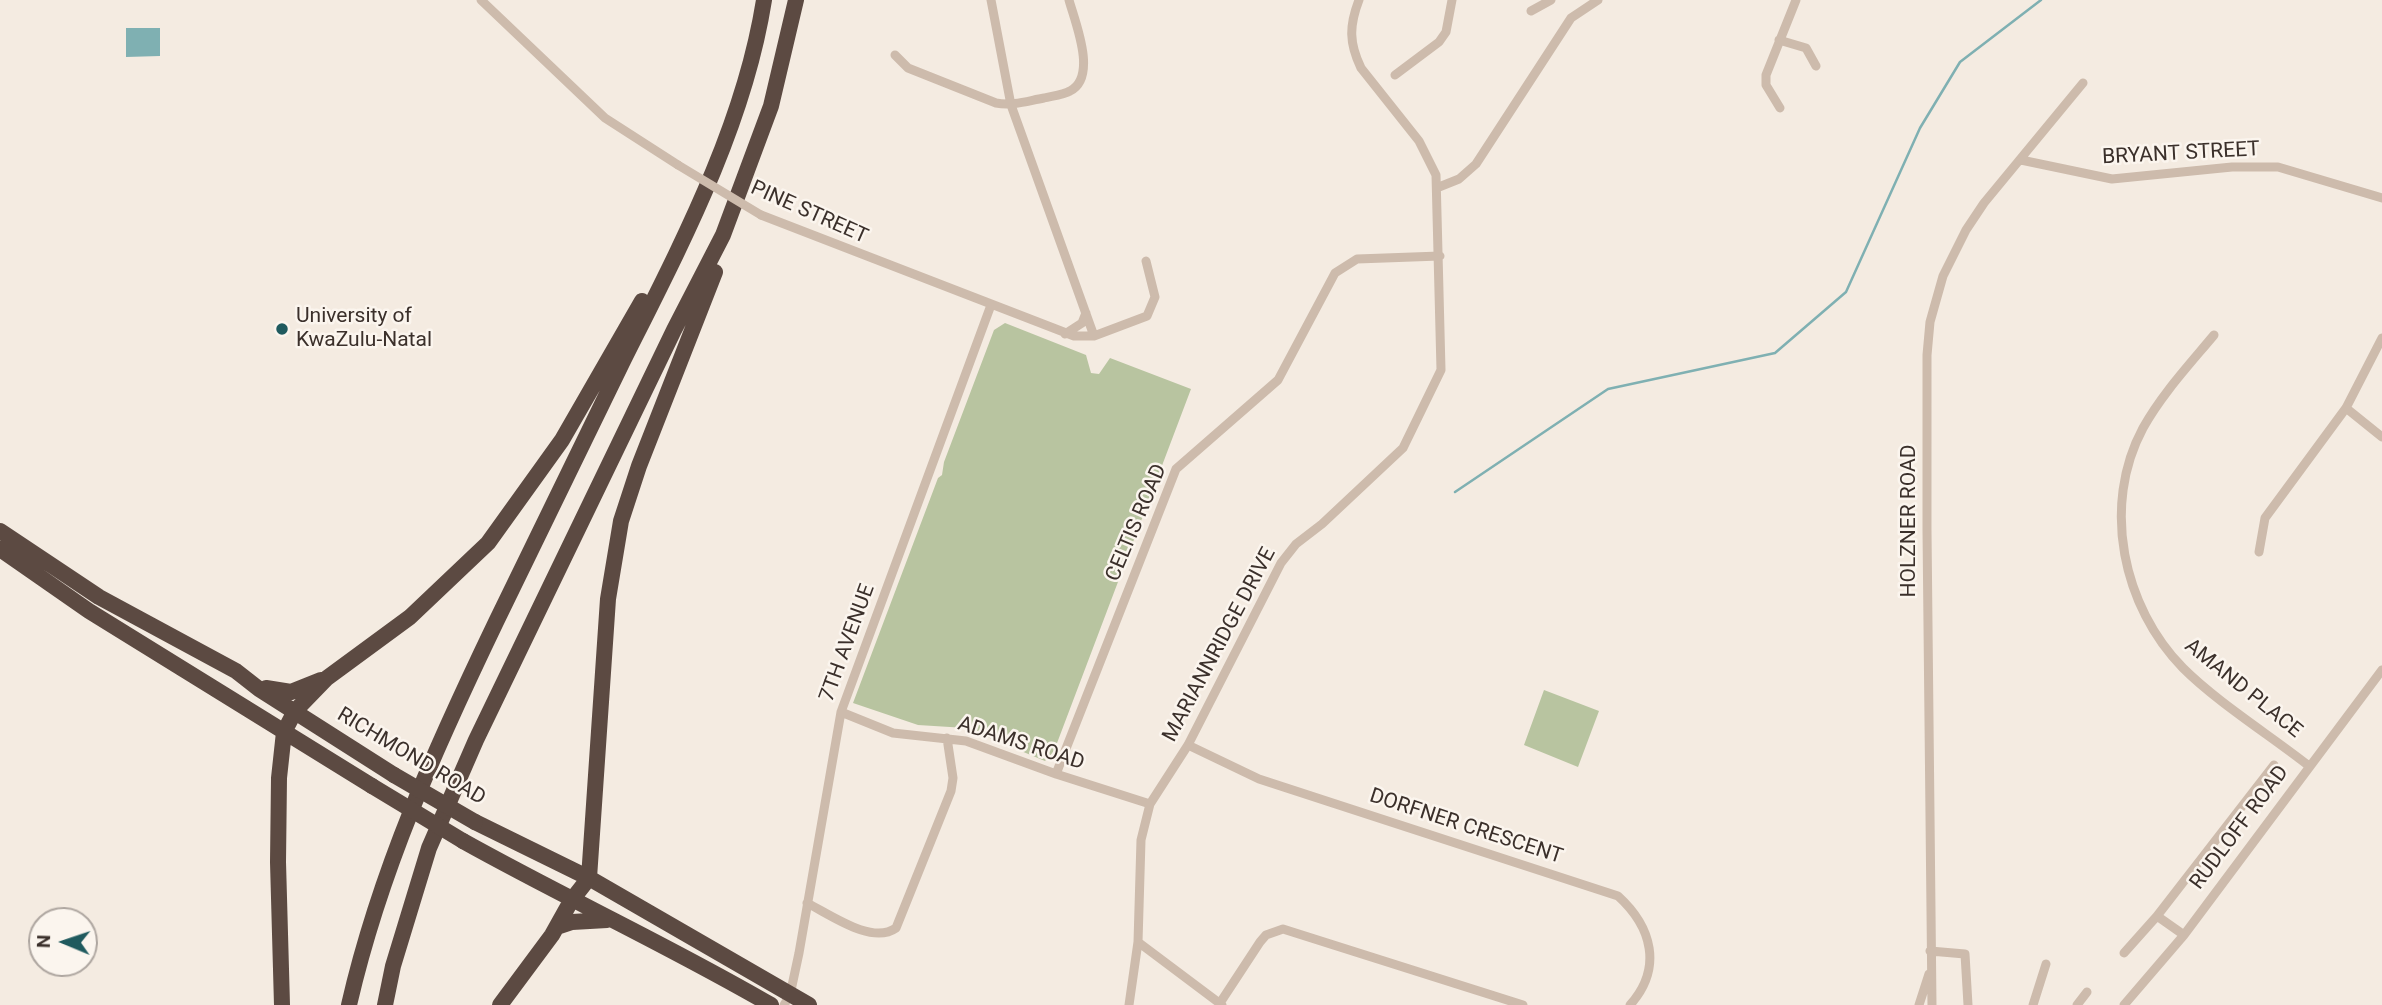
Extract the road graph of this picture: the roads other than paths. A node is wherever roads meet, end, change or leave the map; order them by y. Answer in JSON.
{"nodes":[{"id":1,"x":481,"y":0,"type":"edge"},
{"id":2,"x":764,"y":0,"type":"edge"},
{"id":3,"x":796,"y":0,"type":"edge"},
{"id":4,"x":991,"y":0,"type":"edge"},
{"id":5,"x":1069,"y":0,"type":"edge"},
{"id":6,"x":1359,"y":0,"type":"edge"},
{"id":7,"x":1452,"y":0,"type":"edge"},
{"id":8,"x":1551,"y":0,"type":"edge"},
{"id":9,"x":1598,"y":0,"type":"edge"},
{"id":10,"x":1796,"y":0,"type":"edge"},
{"id":11,"x":1531,"y":11,"type":"dead end"},
{"id":12,"x":1779,"y":40,"type":"junction"},
{"id":13,"x":895,"y":55,"type":"dead end"},
{"id":14,"x":1816,"y":66,"type":"dead end"},
{"id":15,"x":1395,"y":75,"type":"dead end"},
{"id":16,"x":2083,"y":83,"type":"dead end"},
{"id":17,"x":1011,"y":105,"type":"junction"},
{"id":18,"x":1780,"y":108,"type":"dead end"},
{"id":19,"x":2021,"y":160,"type":"junction"},
{"id":20,"x":1439,"y":187,"type":"junction"},
{"id":21,"x":2382,"y":198,"type":"edge"},
{"id":22,"x":691,"y":219,"type":"junction"},
{"id":23,"x":723,"y":235,"type":"junction"},
{"id":24,"x":1440,"y":256,"type":"junction"},
{"id":25,"x":1146,"y":261,"type":"dead end"},
{"id":26,"x":991,"y":305,"type":"junction"},
{"id":27,"x":1086,"y":313,"type":"junction"},
{"id":28,"x":1065,"y":334,"type":"junction"},
{"id":29,"x":2214,"y":335,"type":"dead end"},
{"id":30,"x":1094,"y":336,"type":"junction"},
{"id":31,"x":2382,"y":338,"type":"edge"},
{"id":32,"x":2346,"y":408,"type":"junction"},
{"id":33,"x":2382,"y":437,"type":"edge"},
{"id":34,"x":0,"y":531,"type":"edge"},
{"id":35,"x":0,"y":549,"type":"edge"},
{"id":36,"x":2259,"y":552,"type":"dead end"},
{"id":37,"x":2382,"y":670,"type":"edge"},
{"id":38,"x":236,"y":671,"type":"junction"},
{"id":39,"x":327,"y":678,"type":"junction"},
{"id":40,"x":295,"y":711,"type":"junction"},
{"id":41,"x":841,"y":712,"type":"junction"},
{"id":42,"x":284,"y":732,"type":"junction"},
{"id":43,"x":947,"y":738,"type":"junction"},
{"id":44,"x":1188,"y":745,"type":"junction"},
{"id":45,"x":2274,"y":765,"type":"dead end"},
{"id":46,"x":2309,"y":766,"type":"junction"},
{"id":47,"x":1056,"y":774,"type":"junction"},
{"id":48,"x":1150,"y":804,"type":"junction"},
{"id":49,"x":589,"y":878,"type":"junction"},
{"id":50,"x":571,"y":901,"type":"junction"},
{"id":51,"x":807,"y":903,"type":"junction"},
{"id":52,"x":2157,"y":916,"type":"junction"},
{"id":53,"x":609,"y":920,"type":"junction"},
{"id":54,"x":557,"y":927,"type":"junction"},
{"id":55,"x":2184,"y":935,"type":"junction"},
{"id":56,"x":1138,"y":942,"type":"junction"},
{"id":57,"x":1930,"y":951,"type":"junction"},
{"id":58,"x":2124,"y":953,"type":"dead end"},
{"id":59,"x":2046,"y":964,"type":"dead end"},
{"id":60,"x":1931,"y":969,"type":"junction"},
{"id":61,"x":2087,"y":992,"type":"dead end"},
{"id":62,"x":787,"y":1000,"type":"edge"},
{"id":63,"x":1221,"y":1004,"type":"edge"},
{"id":64,"x":282,"y":1005,"type":"edge"},
{"id":65,"x":349,"y":1005,"type":"edge"},
{"id":66,"x":384,"y":1005,"type":"edge"},
{"id":67,"x":500,"y":1005,"type":"edge"},
{"id":68,"x":771,"y":1005,"type":"edge"},
{"id":69,"x":809,"y":1005,"type":"edge"},
{"id":70,"x":1129,"y":1005,"type":"edge"},
{"id":71,"x":1523,"y":1005,"type":"edge"},
{"id":72,"x":1630,"y":1005,"type":"edge"},
{"id":73,"x":1919,"y":1005,"type":"edge"},
{"id":74,"x":1932,"y":1005,"type":"edge"},
{"id":75,"x":1968,"y":1005,"type":"edge"},
{"id":76,"x":2033,"y":1005,"type":"edge"},
{"id":77,"x":2077,"y":1005,"type":"edge"},
{"id":78,"x":2124,"y":1005,"type":"edge"}],
"edges":[{"from":1,"to":26,"type":"street","name":"PINE STREET","bridge":true},
{"from":2,"to":22,"type":"highway"},
{"from":3,"to":23,"type":"highway"},
{"from":4,"to":17,"type":"street"},
{"from":5,"to":17,"type":"street"},
{"from":6,"to":20,"type":"street","name":"MARIANNRIDGE DRIVE"},
{"from":7,"to":15,"type":"street"},
{"from":8,"to":11,"type":"street"},
{"from":9,"to":20,"type":"street"},
{"from":10,"to":12,"type":"street"},
{"from":12,"to":14,"type":"street"},
{"from":12,"to":18,"type":"street"},
{"from":13,"to":17,"type":"street"},
{"from":16,"to":19,"type":"street","name":"HOLZNER ROAD"},
{"from":17,"to":27,"type":"street"},
{"from":19,"to":21,"type":"street","name":"BRYANT STREET"},
{"from":19,"to":57,"type":"street","name":"HOLZNER ROAD"},
{"from":20,"to":24,"type":"street","name":"MARIANNRIDGE DRIVE"},
{"from":22,"to":39,"type":"highway"},
{"from":22,"to":65,"type":"highway"},
{"from":23,"to":49,"type":"highway"},
{"from":23,"to":66,"type":"highway"},
{"from":24,"to":44,"type":"street","name":"MARIANNRIDGE DRIVE"},
{"from":24,"to":47,"type":"street","name":"CELTIS ROAD"},
{"from":25,"to":30,"type":"street"},
{"from":26,"to":28,"type":"street","name":"PINE STREET"},
{"from":26,"to":41,"type":"street","name":"7TH AVENUE"},
{"from":27,"to":28,"type":"street"},
{"from":27,"to":30,"type":"street"},
{"from":28,"to":30,"type":"street","name":"PINE STREET"},
{"from":29,"to":46,"type":"street","name":"AMAND PLACE"},
{"from":31,"to":32,"type":"street"},
{"from":32,"to":33,"type":"street"},
{"from":32,"to":36,"type":"street"},
{"from":34,"to":38,"type":"highway","name":"RICHMOND ROAD"},
{"from":35,"to":42,"type":"highway"},
{"from":37,"to":46,"type":"street","name":"RUDLOFF ROAD"},
{"from":38,"to":39,"type":"highway"},
{"from":38,"to":40,"type":"highway","name":"RICHMOND ROAD"},
{"from":39,"to":40,"type":"highway"},
{"from":40,"to":42,"type":"highway"},
{"from":40,"to":49,"type":"highway","name":"RICHMOND ROAD","bridge":true},
{"from":41,"to":43,"type":"street","name":"ADAMS ROAD"},
{"from":41,"to":51,"type":"street","name":"7TH AVENUE"},
{"from":42,"to":50,"type":"highway","bridge":true},
{"from":42,"to":64,"type":"highway"},
{"from":43,"to":47,"type":"street","name":"ADAMS ROAD"},
{"from":43,"to":51,"type":"street"},
{"from":44,"to":48,"type":"street","name":"MARIANNRIDGE DRIVE"},
{"from":44,"to":72,"type":"street","name":"DORFNER CRESCENT"},
{"from":45,"to":52,"type":"street"},
{"from":46,"to":55,"type":"street","name":"RUDLOFF ROAD"},
{"from":47,"to":48,"type":"street","name":"ADAMS ROAD"},
{"from":48,"to":56,"type":"street","name":"MARIANNRIDGE DRIVE"},
{"from":49,"to":50,"type":"highway"},
{"from":49,"to":62,"type":"highway","name":"RICHMOND ROAD"},
{"from":50,"to":53,"type":"highway"},
{"from":50,"to":54,"type":"highway"},
{"from":51,"to":62,"type":"street","name":"7TH AVENUE"},
{"from":52,"to":55,"type":"street"},
{"from":52,"to":58,"type":"street"},
{"from":53,"to":54,"type":"highway"},
{"from":53,"to":68,"type":"highway"},
{"from":54,"to":67,"type":"highway"},
{"from":55,"to":78,"type":"street","name":"RUDLOFF ROAD"},
{"from":56,"to":63,"type":"street"},
{"from":56,"to":70,"type":"street","name":"MARIANNRIDGE DRIVE"},
{"from":57,"to":60,"type":"street","name":"HOLZNER ROAD"},
{"from":57,"to":75,"type":"street"},
{"from":59,"to":76,"type":"street"},
{"from":60,"to":73,"type":"street","name":"HOLZNER ROAD"},
{"from":60,"to":74,"type":"street"},
{"from":61,"to":77,"type":"street"},
{"from":62,"to":69,"type":"highway","name":"RICHMOND ROAD"},
{"from":63,"to":71,"type":"street"}]}
